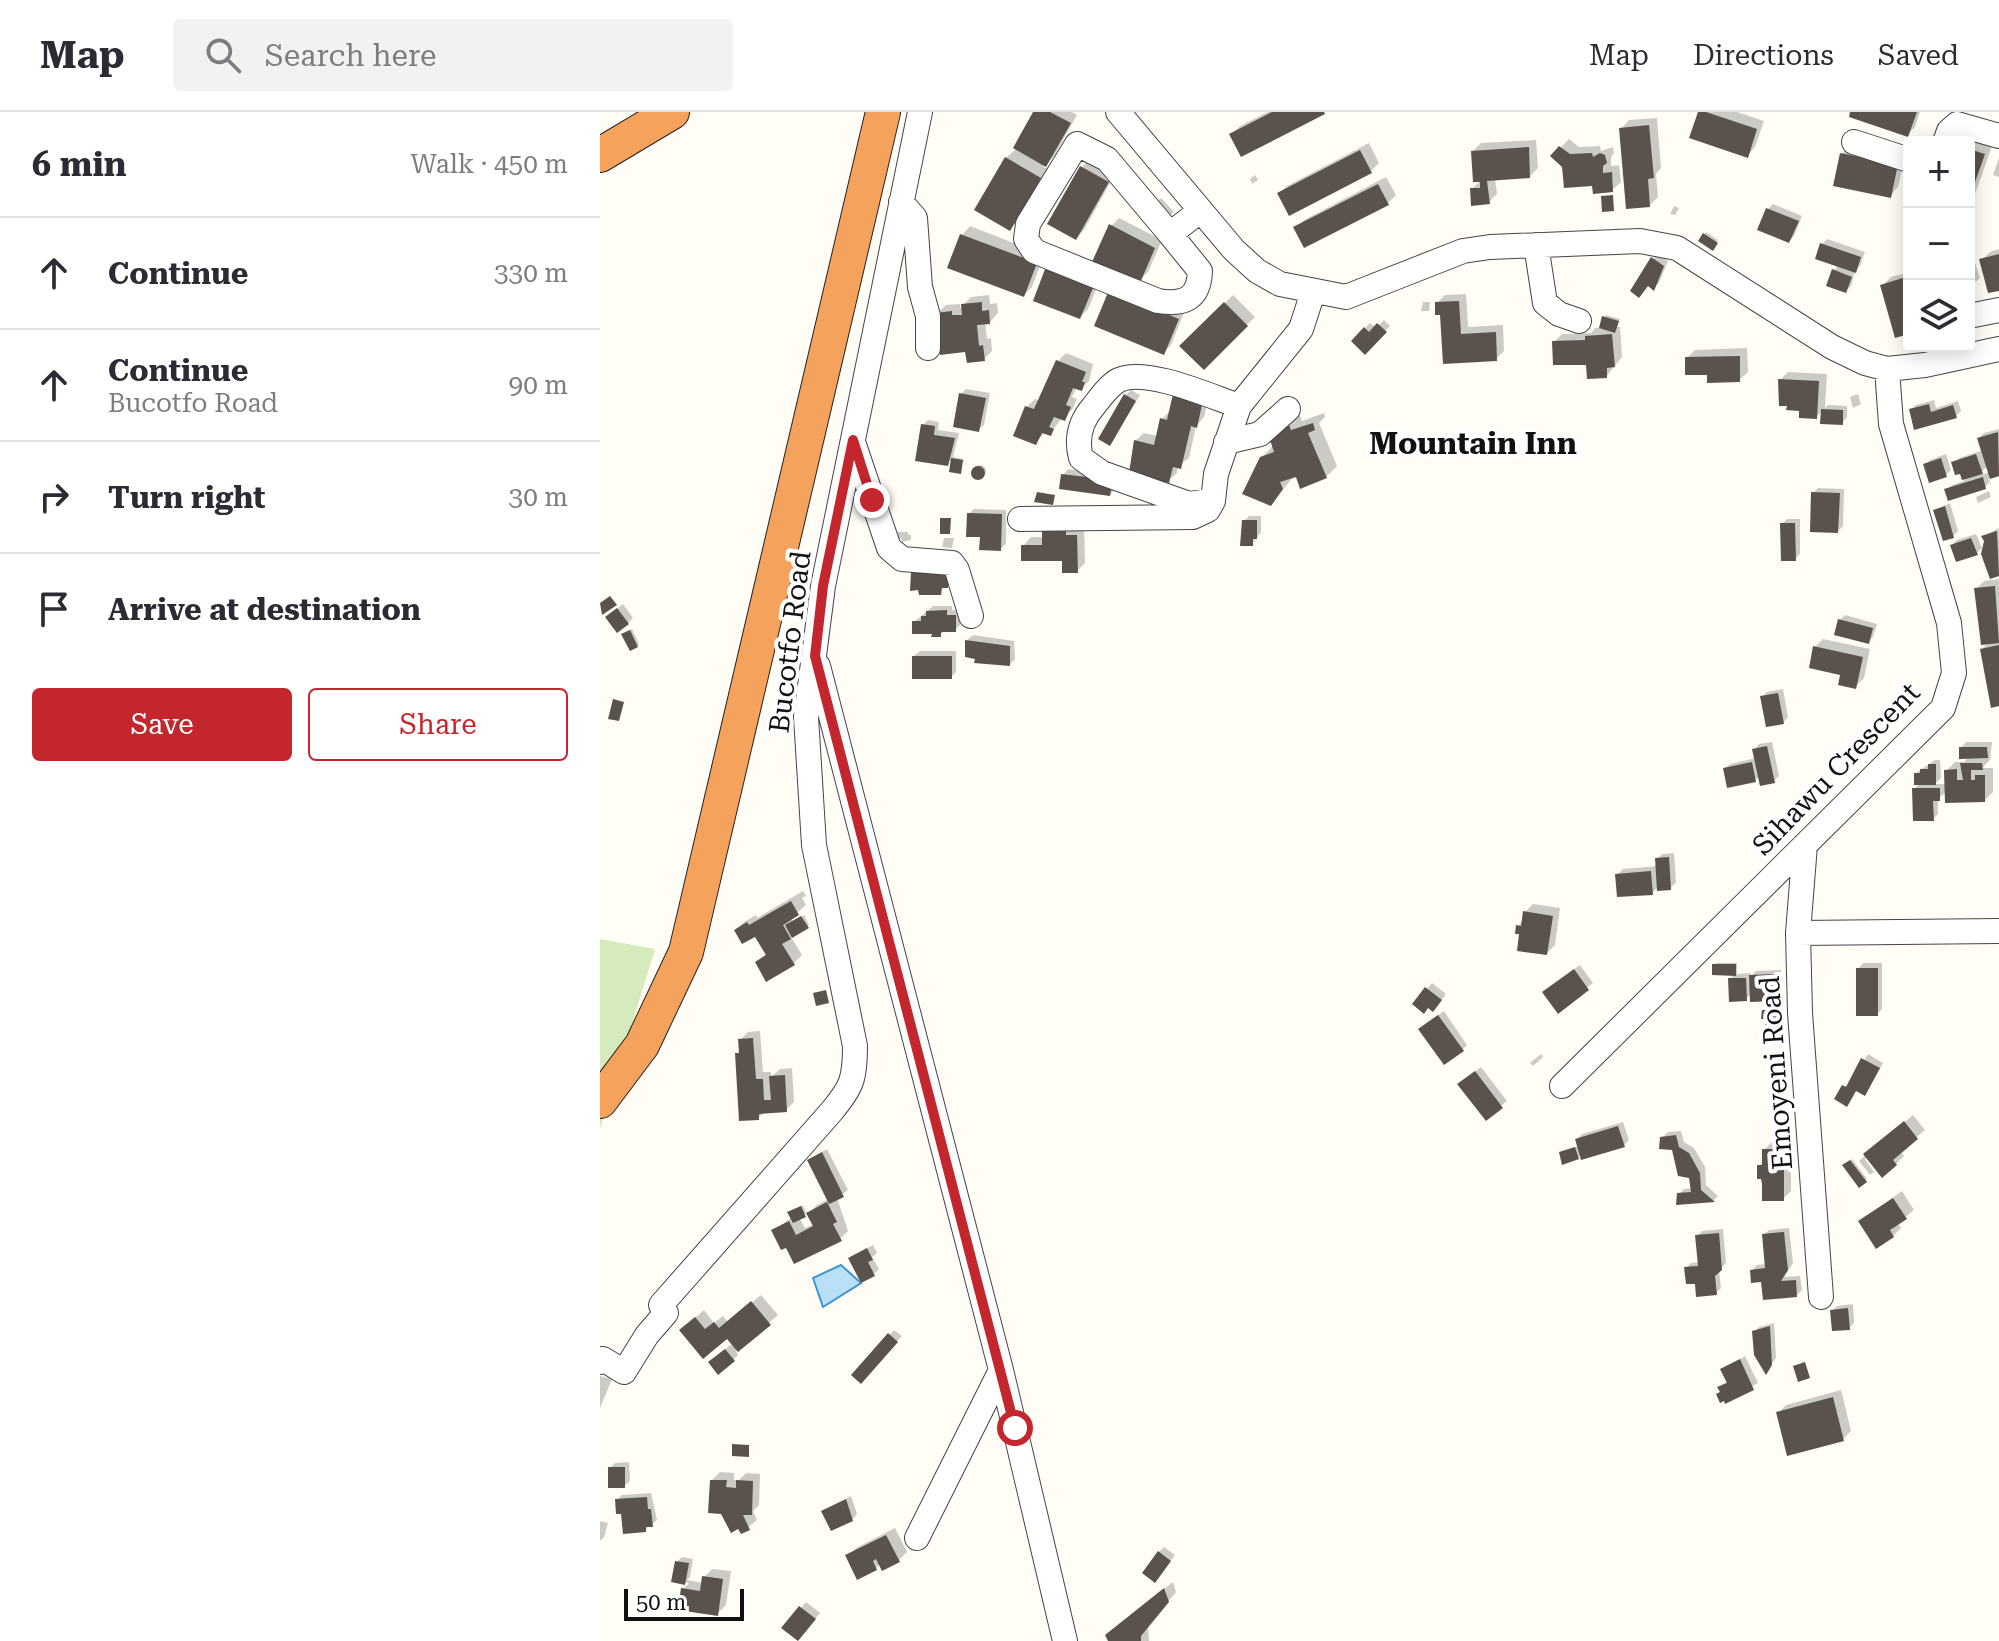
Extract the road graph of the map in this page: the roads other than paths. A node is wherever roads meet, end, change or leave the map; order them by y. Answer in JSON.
{"nodes":[{"id":1,"x":631,"y":112,"type":"edge"},
{"id":2,"x":672,"y":112,"type":"edge"},
{"id":3,"x":883,"y":112,"type":"edge"},
{"id":4,"x":920,"y":112,"type":"edge"},
{"id":5,"x":1118,"y":112,"type":"edge"},
{"id":6,"x":600,"y":130,"type":"edge"},
{"id":7,"x":1947,"y":136,"type":"edge"},
{"id":8,"x":1999,"y":136,"type":"edge"},
{"id":9,"x":1854,"y":142,"type":"dead end"},
{"id":10,"x":600,"y":155,"type":"edge"},
{"id":11,"x":1903,"y":158,"type":"edge"},
{"id":12,"x":901,"y":202,"type":"junction"},
{"id":13,"x":1200,"y":211,"type":"junction"},
{"id":14,"x":1170,"y":234,"type":"junction"},
{"id":15,"x":1536,"y":245,"type":"junction"},
{"id":16,"x":1313,"y":292,"type":"junction"},
{"id":17,"x":1999,"y":310,"type":"edge"},
{"id":18,"x":1975,"y":315,"type":"edge"},
{"id":19,"x":1579,"y":321,"type":"dead end"},
{"id":20,"x":928,"y":348,"type":"dead end"},
{"id":21,"x":1999,"y":349,"type":"edge"},
{"id":22,"x":1887,"y":369,"type":"junction"},
{"id":23,"x":1239,"y":406,"type":"junction"},
{"id":24,"x":1288,"y":409,"type":"dead end"},
{"id":25,"x":853,"y":440,"type":"junction"},
{"id":26,"x":1226,"y":442,"type":"junction"},
{"id":27,"x":1213,"y":501,"type":"junction"},
{"id":28,"x":1020,"y":519,"type":"dead end"},
{"id":29,"x":971,"y":616,"type":"dead end"},
{"id":30,"x":815,"y":656,"type":"junction"},
{"id":31,"x":1805,"y":845,"type":"junction"},
{"id":32,"x":1999,"y":931,"type":"edge"},
{"id":33,"x":1798,"y":933,"type":"junction"},
{"id":34,"x":1562,"y":1086,"type":"dead end"},
{"id":35,"x":600,"y":1101,"type":"edge"},
{"id":36,"x":1821,"y":1297,"type":"dead end"},
{"id":37,"x":600,"y":1362,"type":"edge"},
{"id":38,"x":1001,"y":1370,"type":"junction"},
{"id":39,"x":917,"y":1538,"type":"dead end"},
{"id":40,"x":1065,"y":1641,"type":"edge"}],
"edges":[{"from":1,"to":6,"type":"highway"},
{"from":2,"to":10,"type":"highway"},
{"from":3,"to":35,"type":"highway"},
{"from":4,"to":12,"type":"street","name":"Bucotfo Road"},
{"from":5,"to":13,"type":"street"},
{"from":7,"to":8,"type":"street"},
{"from":9,"to":11,"type":"street"},
{"from":12,"to":20,"type":"street"},
{"from":12,"to":25,"type":"street","name":"Bucotfo Road"},
{"from":13,"to":14,"type":"street"},
{"from":13,"to":16,"type":"street"},
{"from":14,"to":14,"type":"street"},
{"from":15,"to":16,"type":"street"},
{"from":15,"to":19,"type":"street"},
{"from":15,"to":22,"type":"street"},
{"from":16,"to":23,"type":"street"},
{"from":17,"to":18,"type":"street"},
{"from":21,"to":22,"type":"street"},
{"from":22,"to":31,"type":"street","name":"Sihawu Crescent"},
{"from":23,"to":26,"type":"street"},
{"from":23,"to":27,"type":"street"},
{"from":24,"to":26,"type":"street"},
{"from":25,"to":29,"type":"street"},
{"from":25,"to":30,"type":"street","name":"Bucotfo Road"},
{"from":26,"to":27,"type":"street"},
{"from":27,"to":28,"type":"street"},
{"from":30,"to":37,"type":"street","name":"Bucotfo Road"},
{"from":30,"to":38,"type":"street"},
{"from":31,"to":33,"type":"street","name":"Emoyeni Road"},
{"from":31,"to":34,"type":"street","name":"Sihawu Crescent"},
{"from":32,"to":33,"type":"street"},
{"from":33,"to":36,"type":"street","name":"Emoyeni Road"},
{"from":38,"to":39,"type":"street"},
{"from":38,"to":40,"type":"street"}]}
